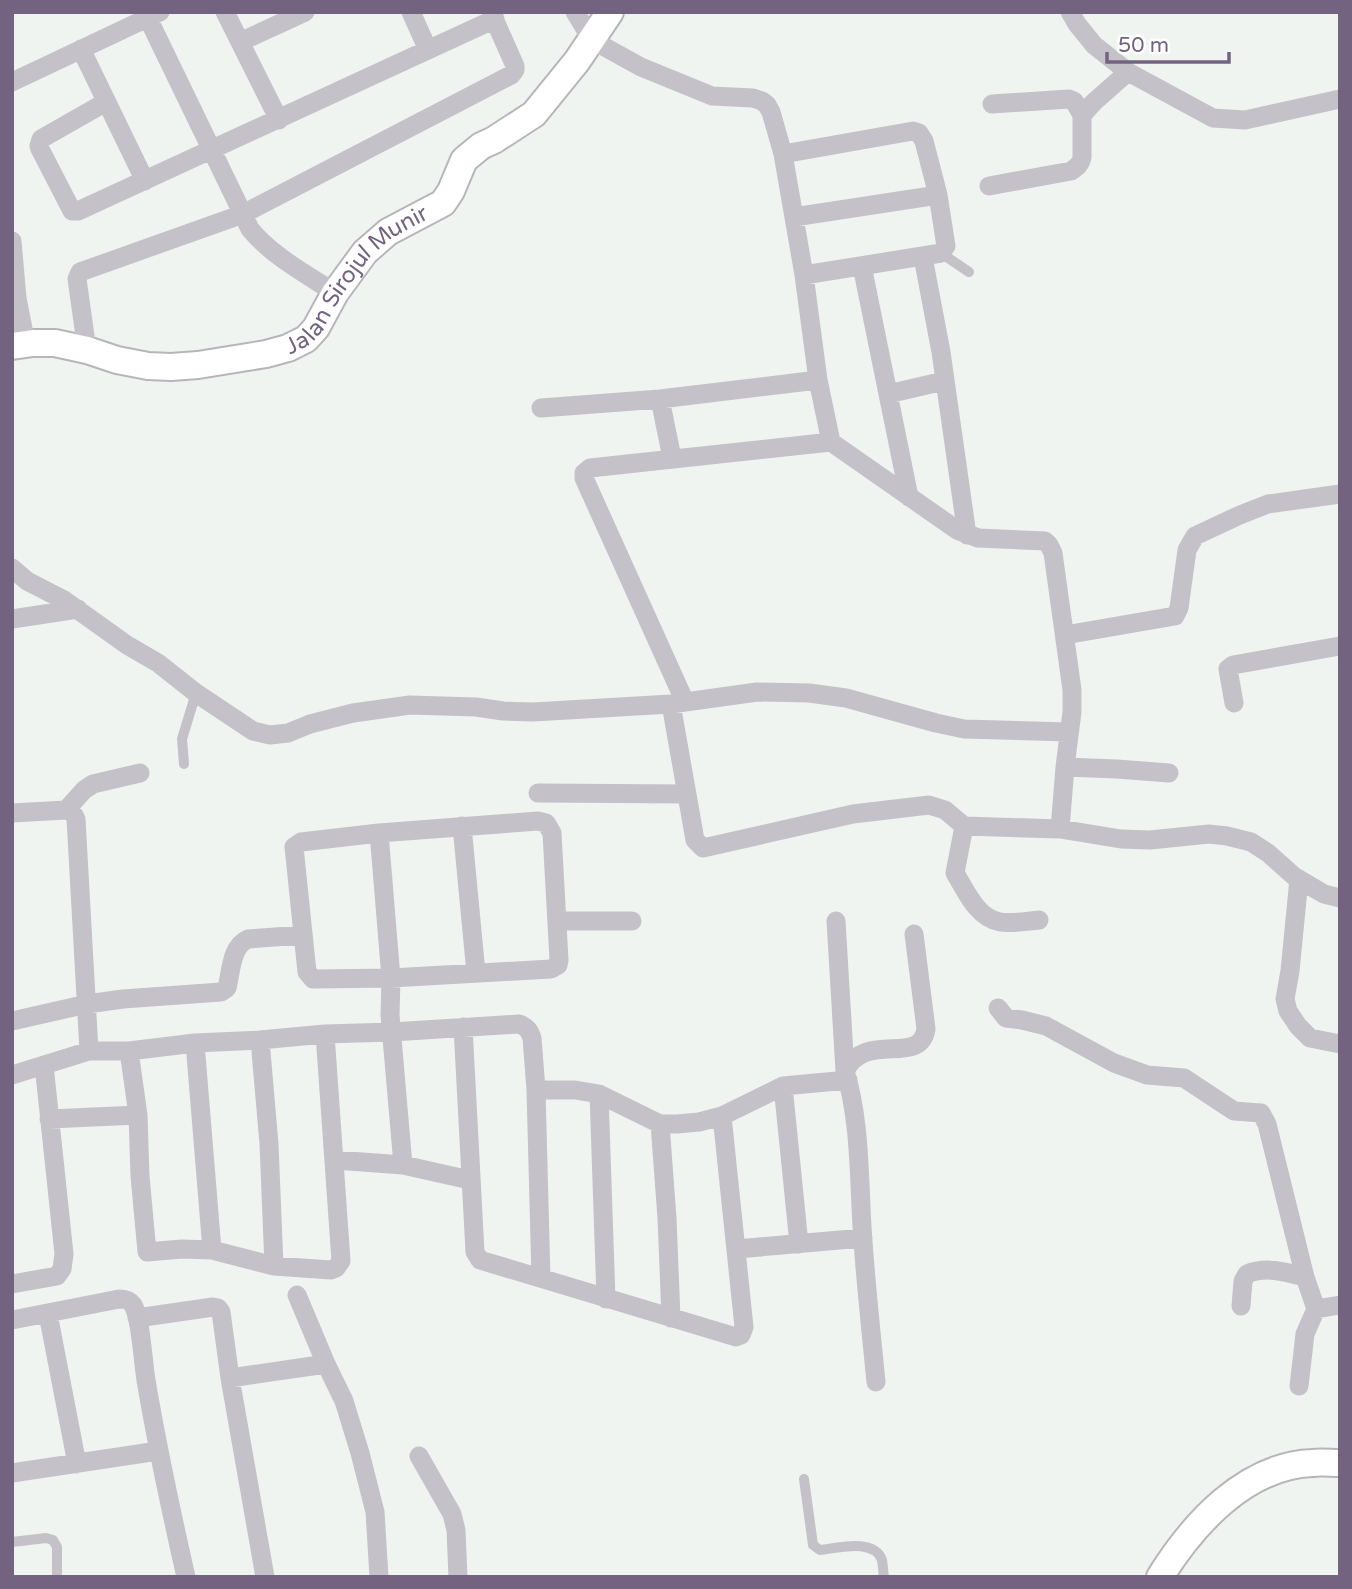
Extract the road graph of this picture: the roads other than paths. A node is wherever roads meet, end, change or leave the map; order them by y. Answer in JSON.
{"nodes":[{"id":1,"x":225,"y":12,"type":"edge"},
{"id":2,"x":305,"y":12,"type":"edge"},
{"id":3,"x":411,"y":12,"type":"edge"},
{"id":4,"x":575,"y":12,"type":"edge"},
{"id":5,"x":610,"y":12,"type":"edge"},
{"id":6,"x":1070,"y":12,"type":"edge"},
{"id":7,"x":151,"y":14,"type":"edge"},
{"id":8,"x":493,"y":16,"type":"edge"},
{"id":9,"x":592,"y":40,"type":"junction"},
{"id":10,"x":240,"y":42,"type":"junction"},
{"id":11,"x":81,"y":50,"type":"junction"},
{"id":12,"x":428,"y":50,"type":"junction"},
{"id":13,"x":1128,"y":72,"type":"junction"},
{"id":14,"x":12,"y":82,"type":"edge"},
{"id":15,"x":1340,"y":99,"type":"edge"},
{"id":16,"x":106,"y":102,"type":"junction"},
{"id":17,"x":992,"y":104,"type":"dead end"},
{"id":18,"x":1082,"y":115,"type":"junction"},
{"id":19,"x":279,"y":120,"type":"junction"},
{"id":20,"x":212,"y":151,"type":"junction"},
{"id":21,"x":783,"y":154,"type":"junction"},
{"id":22,"x":145,"y":181,"type":"junction"},
{"id":23,"x":989,"y":186,"type":"dead end"},
{"id":24,"x":938,"y":195,"type":"junction"},
{"id":25,"x":243,"y":214,"type":"junction"},
{"id":26,"x":794,"y":217,"type":"junction"},
{"id":27,"x":12,"y":241,"type":"edge"},
{"id":28,"x":932,"y":255,"type":"junction"},
{"id":29,"x":862,"y":266,"type":"junction"},
{"id":30,"x":969,"y":272,"type":"dead end"},
{"id":31,"x":804,"y":275,"type":"junction"},
{"id":32,"x":335,"y":293,"type":"junction"},
{"id":33,"x":15,"y":298,"type":"edge"},
{"id":34,"x":19,"y":345,"type":"edge"},
{"id":35,"x":87,"y":350,"type":"junction"},
{"id":36,"x":818,"y":380,"type":"junction"},
{"id":37,"x":944,"y":381,"type":"junction"},
{"id":38,"x":888,"y":394,"type":"junction"},
{"id":39,"x":660,"y":399,"type":"junction"},
{"id":40,"x":541,"y":408,"type":"dead end"},
{"id":41,"x":831,"y":442,"type":"junction"},
{"id":42,"x":672,"y":458,"type":"junction"},
{"id":43,"x":1340,"y":494,"type":"edge"},
{"id":44,"x":909,"y":497,"type":"junction"},
{"id":45,"x":967,"y":535,"type":"junction"},
{"id":46,"x":12,"y":568,"type":"edge"},
{"id":47,"x":78,"y":609,"type":"junction"},
{"id":48,"x":12,"y":618,"type":"edge"},
{"id":49,"x":1065,"y":635,"type":"junction"},
{"id":50,"x":1340,"y":646,"type":"edge"},
{"id":51,"x":196,"y":693,"type":"junction"},
{"id":52,"x":678,"y":703,"type":"junction"},
{"id":53,"x":1234,"y":703,"type":"dead end"},
{"id":54,"x":1069,"y":732,"type":"junction"},
{"id":55,"x":184,"y":764,"type":"dead end"},
{"id":56,"x":1065,"y":768,"type":"junction"},
{"id":57,"x":140,"y":773,"type":"dead end"},
{"id":58,"x":1169,"y":773,"type":"dead end"},
{"id":59,"x":538,"y":793,"type":"dead end"},
{"id":60,"x":687,"y":794,"type":"junction"},
{"id":61,"x":66,"y":810,"type":"junction"},
{"id":62,"x":12,"y":813,"type":"edge"},
{"id":63,"x":964,"y":825,"type":"junction"},
{"id":64,"x":462,"y":826,"type":"junction"},
{"id":65,"x":1060,"y":829,"type":"junction"},
{"id":66,"x":379,"y":834,"type":"junction"},
{"id":67,"x":1299,"y":879,"type":"junction"},
{"id":68,"x":1340,"y":898,"type":"edge"},
{"id":69,"x":1039,"y":920,"type":"dead end"},
{"id":70,"x":558,"y":921,"type":"junction"},
{"id":71,"x":632,"y":921,"type":"dead end"},
{"id":72,"x":836,"y":921,"type":"dead end"},
{"id":73,"x":914,"y":934,"type":"dead end"},
{"id":74,"x":303,"y":935,"type":"junction"},
{"id":75,"x":476,"y":972,"type":"junction"},
{"id":76,"x":391,"y":1006,"type":"junction"},
{"id":77,"x":998,"y":1008,"type":"dead end"},
{"id":78,"x":12,"y":1021,"type":"edge"},
{"id":79,"x":88,"y":1025,"type":"junction"},
{"id":80,"x":463,"y":1027,"type":"junction"},
{"id":81,"x":325,"y":1034,"type":"junction"},
{"id":82,"x":260,"y":1040,"type":"junction"},
{"id":83,"x":195,"y":1043,"type":"junction"},
{"id":84,"x":1340,"y":1044,"type":"edge"},
{"id":85,"x":129,"y":1051,"type":"junction"},
{"id":86,"x":44,"y":1065,"type":"junction"},
{"id":87,"x":12,"y":1075,"type":"edge"},
{"id":88,"x":847,"y":1076,"type":"junction"},
{"id":89,"x":783,"y":1086,"type":"junction"},
{"id":90,"x":536,"y":1090,"type":"junction"},
{"id":91,"x":599,"y":1094,"type":"junction"},
{"id":92,"x":138,"y":1115,"type":"junction"},
{"id":93,"x":722,"y":1115,"type":"junction"},
{"id":94,"x":49,"y":1119,"type":"junction"},
{"id":95,"x":660,"y":1124,"type":"junction"},
{"id":96,"x":335,"y":1160,"type":"junction"},
{"id":97,"x":403,"y":1165,"type":"junction"},
{"id":98,"x":470,"y":1181,"type":"junction"},
{"id":99,"x":863,"y":1238,"type":"junction"},
{"id":100,"x":799,"y":1244,"type":"junction"},
{"id":101,"x":737,"y":1249,"type":"junction"},
{"id":102,"x":212,"y":1250,"type":"junction"},
{"id":103,"x":274,"y":1266,"type":"junction"},
{"id":104,"x":1305,"y":1277,"type":"junction"},
{"id":105,"x":541,"y":1278,"type":"junction"},
{"id":106,"x":12,"y":1284,"type":"edge"},
{"id":107,"x":297,"y":1296,"type":"dead end"},
{"id":108,"x":606,"y":1299,"type":"junction"},
{"id":109,"x":1241,"y":1306,"type":"dead end"},
{"id":110,"x":1340,"y":1306,"type":"edge"},
{"id":111,"x":1316,"y":1309,"type":"junction"},
{"id":112,"x":48,"y":1314,"type":"junction"},
{"id":113,"x":137,"y":1318,"type":"junction"},
{"id":114,"x":671,"y":1318,"type":"junction"},
{"id":115,"x":12,"y":1320,"type":"edge"},
{"id":116,"x":326,"y":1364,"type":"junction"},
{"id":117,"x":230,"y":1378,"type":"junction"},
{"id":118,"x":876,"y":1382,"type":"dead end"},
{"id":119,"x":1299,"y":1386,"type":"dead end"},
{"id":120,"x":158,"y":1451,"type":"junction"},
{"id":121,"x":419,"y":1456,"type":"dead end"},
{"id":122,"x":1340,"y":1463,"type":"edge"},
{"id":123,"x":77,"y":1464,"type":"junction"},
{"id":124,"x":12,"y":1473,"type":"edge"},
{"id":125,"x":804,"y":1479,"type":"dead end"},
{"id":126,"x":12,"y":1542,"type":"edge"},
{"id":127,"x":57,"y":1577,"type":"edge"},
{"id":128,"x":186,"y":1577,"type":"edge"},
{"id":129,"x":265,"y":1577,"type":"edge"},
{"id":130,"x":379,"y":1577,"type":"edge"},
{"id":131,"x":458,"y":1577,"type":"edge"},
{"id":132,"x":884,"y":1577,"type":"edge"},
{"id":133,"x":1160,"y":1577,"type":"edge"}],
"edges":[{"from":1,"to":10,"type":"street"},
{"from":2,"to":10,"type":"street"},
{"from":3,"to":12,"type":"street"},
{"from":4,"to":9,"type":"street"},
{"from":5,"to":9,"type":"street","name":"Jalan Sirojul Munir"},
{"from":6,"to":13,"type":"street"},
{"from":7,"to":11,"type":"street"},
{"from":7,"to":20,"type":"street"},
{"from":8,"to":12,"type":"street"},
{"from":8,"to":25,"type":"street"},
{"from":9,"to":21,"type":"street"},
{"from":9,"to":32,"type":"street","name":"Jalan Sirojul Munir"},
{"from":10,"to":19,"type":"street"},
{"from":11,"to":14,"type":"street"},
{"from":11,"to":16,"type":"street"},
{"from":12,"to":19,"type":"street"},
{"from":13,"to":15,"type":"street"},
{"from":13,"to":18,"type":"street"},
{"from":16,"to":22,"type":"street"},
{"from":16,"to":22,"type":"street"},
{"from":17,"to":18,"type":"street"},
{"from":18,"to":23,"type":"street"},
{"from":19,"to":20,"type":"street"},
{"from":20,"to":22,"type":"street"},
{"from":20,"to":25,"type":"street"},
{"from":21,"to":24,"type":"street"},
{"from":21,"to":26,"type":"street"},
{"from":24,"to":26,"type":"street"},
{"from":24,"to":28,"type":"street"},
{"from":25,"to":32,"type":"street"},
{"from":25,"to":35,"type":"street"},
{"from":26,"to":31,"type":"street"},
{"from":27,"to":33,"type":"street"},
{"from":28,"to":29,"type":"street"},
{"from":28,"to":30,"type":"lane"},
{"from":28,"to":37,"type":"street"},
{"from":29,"to":31,"type":"street"},
{"from":29,"to":38,"type":"street"},
{"from":31,"to":36,"type":"street"},
{"from":32,"to":35,"type":"street","name":"Jalan Sirojul Munir"},
{"from":33,"to":34,"type":"street"},
{"from":34,"to":35,"type":"street","name":"Jalan Sirojul Munir"},
{"from":36,"to":39,"type":"street"},
{"from":36,"to":41,"type":"street"},
{"from":37,"to":38,"type":"street"},
{"from":37,"to":45,"type":"street"},
{"from":38,"to":44,"type":"street"},
{"from":39,"to":40,"type":"street"},
{"from":39,"to":42,"type":"street"},
{"from":41,"to":42,"type":"street"},
{"from":41,"to":44,"type":"street"},
{"from":42,"to":52,"type":"street"},
{"from":43,"to":49,"type":"street"},
{"from":44,"to":45,"type":"street"},
{"from":45,"to":49,"type":"street"},
{"from":46,"to":47,"type":"street"},
{"from":47,"to":48,"type":"street"},
{"from":47,"to":51,"type":"street"},
{"from":49,"to":54,"type":"street"},
{"from":50,"to":53,"type":"street"},
{"from":51,"to":52,"type":"street"},
{"from":51,"to":55,"type":"lane"},
{"from":52,"to":54,"type":"street"},
{"from":52,"to":60,"type":"street"},
{"from":54,"to":56,"type":"street"},
{"from":56,"to":58,"type":"street"},
{"from":56,"to":65,"type":"street"},
{"from":57,"to":61,"type":"street"},
{"from":59,"to":60,"type":"street"},
{"from":60,"to":63,"type":"street"},
{"from":61,"to":62,"type":"street"},
{"from":61,"to":79,"type":"street"},
{"from":63,"to":65,"type":"street"},
{"from":63,"to":69,"type":"street"},
{"from":64,"to":66,"type":"street"},
{"from":64,"to":70,"type":"street"},
{"from":64,"to":75,"type":"street"},
{"from":65,"to":67,"type":"street"},
{"from":66,"to":74,"type":"street"},
{"from":66,"to":76,"type":"street"},
{"from":67,"to":68,"type":"street"},
{"from":67,"to":84,"type":"street"},
{"from":70,"to":71,"type":"street"},
{"from":70,"to":75,"type":"street"},
{"from":72,"to":88,"type":"street"},
{"from":73,"to":88,"type":"street"},
{"from":74,"to":76,"type":"street"},
{"from":74,"to":79,"type":"street"},
{"from":75,"to":76,"type":"street"},
{"from":76,"to":80,"type":"street"},
{"from":76,"to":81,"type":"street"},
{"from":76,"to":97,"type":"street"},
{"from":77,"to":104,"type":"street"},
{"from":78,"to":79,"type":"street"},
{"from":79,"to":85,"type":"street"},
{"from":79,"to":86,"type":"street"},
{"from":80,"to":90,"type":"street"},
{"from":80,"to":98,"type":"street"},
{"from":81,"to":82,"type":"street"},
{"from":81,"to":96,"type":"street"},
{"from":82,"to":83,"type":"street"},
{"from":82,"to":103,"type":"street"},
{"from":83,"to":85,"type":"street"},
{"from":83,"to":102,"type":"street"},
{"from":85,"to":92,"type":"street"},
{"from":86,"to":87,"type":"street"},
{"from":86,"to":94,"type":"street"},
{"from":88,"to":89,"type":"street"},
{"from":88,"to":99,"type":"street"},
{"from":89,"to":93,"type":"street"},
{"from":89,"to":100,"type":"street"},
{"from":90,"to":91,"type":"street"},
{"from":90,"to":105,"type":"street"},
{"from":91,"to":95,"type":"street"},
{"from":91,"to":108,"type":"street"},
{"from":92,"to":94,"type":"street"},
{"from":92,"to":102,"type":"street"},
{"from":93,"to":95,"type":"street"},
{"from":93,"to":101,"type":"street"},
{"from":94,"to":106,"type":"street"},
{"from":95,"to":114,"type":"street"},
{"from":96,"to":97,"type":"street"},
{"from":96,"to":103,"type":"street"},
{"from":97,"to":98,"type":"street"},
{"from":98,"to":105,"type":"street"},
{"from":99,"to":100,"type":"street"},
{"from":99,"to":118,"type":"street"},
{"from":100,"to":101,"type":"street"},
{"from":101,"to":114,"type":"street"},
{"from":102,"to":103,"type":"street"},
{"from":104,"to":109,"type":"street"},
{"from":104,"to":111,"type":"street"},
{"from":105,"to":108,"type":"street"},
{"from":107,"to":116,"type":"street"},
{"from":108,"to":114,"type":"street"},
{"from":110,"to":111,"type":"street"},
{"from":111,"to":119,"type":"street"},
{"from":112,"to":113,"type":"street"},
{"from":112,"to":115,"type":"street"},
{"from":112,"to":123,"type":"street"},
{"from":113,"to":117,"type":"street"},
{"from":113,"to":120,"type":"street"},
{"from":116,"to":117,"type":"street"},
{"from":116,"to":130,"type":"street"},
{"from":117,"to":129,"type":"street"},
{"from":120,"to":123,"type":"street"},
{"from":120,"to":128,"type":"street"},
{"from":121,"to":131,"type":"street"},
{"from":122,"to":133,"type":"street"},
{"from":123,"to":124,"type":"street"},
{"from":125,"to":132,"type":"lane"},
{"from":126,"to":127,"type":"lane"}]}
